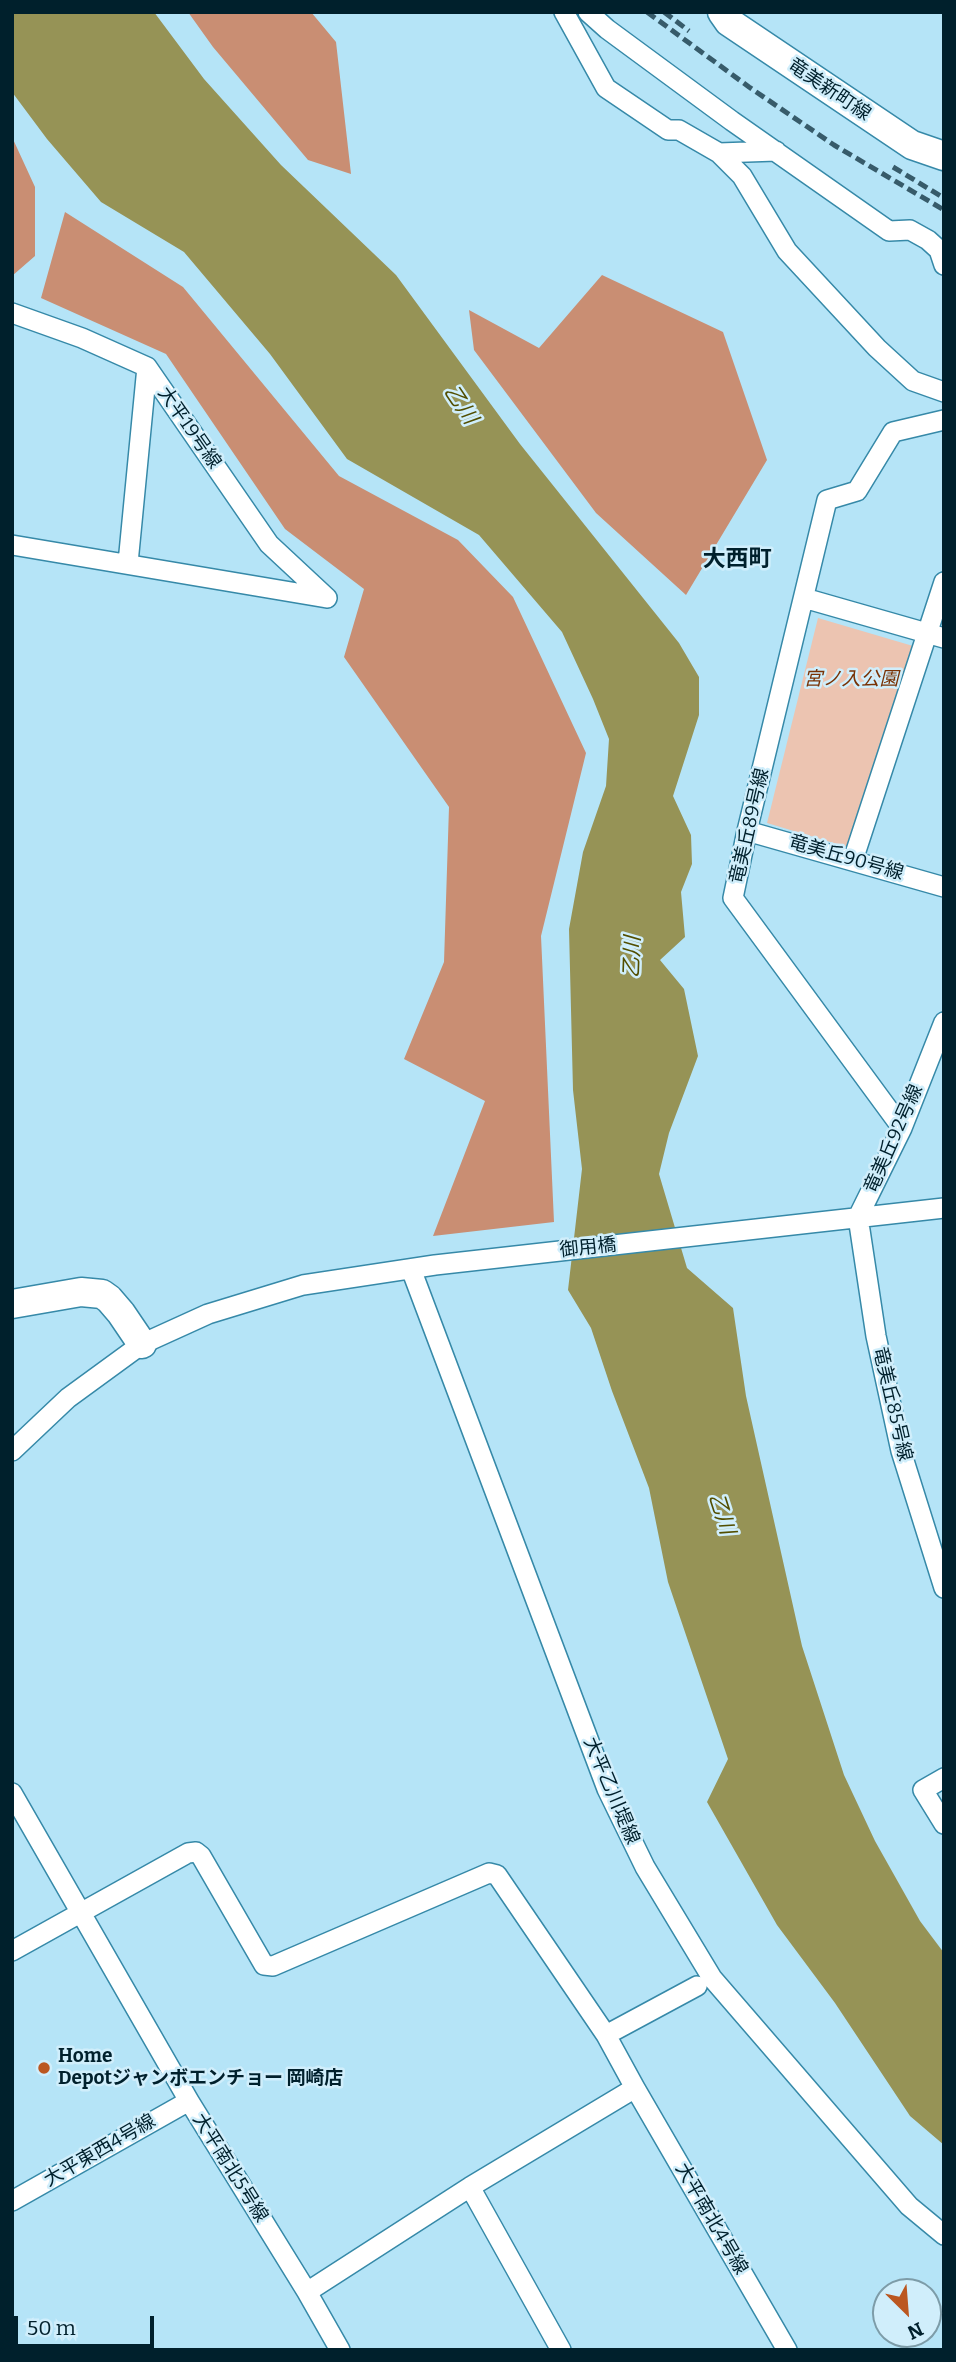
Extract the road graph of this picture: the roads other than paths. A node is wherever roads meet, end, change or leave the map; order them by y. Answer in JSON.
{"nodes":[{"id":1,"x":564,"y":12,"type":"edge"},
{"id":2,"x":588,"y":12,"type":"edge"},
{"id":3,"x":722,"y":12,"type":"edge"},
{"id":4,"x":776,"y":151,"type":"junction"},
{"id":5,"x":719,"y":153,"type":"junction"},
{"id":6,"x":944,"y":156,"type":"edge"},
{"id":7,"x":944,"y":265,"type":"edge"},
{"id":8,"x":12,"y":313,"type":"edge"},
{"id":9,"x":147,"y":367,"type":"junction"},
{"id":10,"x":944,"y":392,"type":"edge"},
{"id":11,"x":944,"y":420,"type":"edge"},
{"id":12,"x":12,"y":545,"type":"edge"},
{"id":13,"x":128,"y":563,"type":"junction"},
{"id":14,"x":944,"y":582,"type":"edge"},
{"id":15,"x":804,"y":598,"type":"junction"},
{"id":16,"x":936,"y":636,"type":"edge"},
{"id":17,"x":747,"y":831,"type":"junction"},
{"id":18,"x":853,"y":860,"type":"junction"},
{"id":19,"x":944,"y":887,"type":"edge"},
{"id":20,"x":944,"y":1022,"type":"edge"},
{"id":21,"x":902,"y":1129,"type":"junction"},
{"id":22,"x":944,"y":1208,"type":"edge"},
{"id":23,"x":858,"y":1217,"type":"junction"},
{"id":24,"x":411,"y":1269,"type":"junction"},
{"id":25,"x":12,"y":1304,"type":"edge"},
{"id":26,"x":142,"y":1344,"type":"junction"},
{"id":27,"x":12,"y":1451,"type":"edge"},
{"id":28,"x":936,"y":1541,"type":"edge"},
{"id":29,"x":944,"y":1587,"type":"edge"},
{"id":30,"x":944,"y":1778,"type":"edge"},
{"id":31,"x":12,"y":1793,"type":"edge"},
{"id":32,"x":944,"y":1824,"type":"edge"},
{"id":33,"x":81,"y":1911,"type":"junction"},
{"id":34,"x":12,"y":1951,"type":"edge"},
{"id":35,"x":697,"y":1986,"type":"dead end"},
{"id":36,"x":606,"y":2035,"type":"junction"},
{"id":37,"x":635,"y":2088,"type":"junction"},
{"id":38,"x":189,"y":2101,"type":"junction"},
{"id":39,"x":470,"y":2187,"type":"junction"},
{"id":40,"x":12,"y":2201,"type":"edge"},
{"id":41,"x":944,"y":2235,"type":"edge"},
{"id":42,"x":307,"y":2292,"type":"junction"},
{"id":43,"x":340,"y":2350,"type":"edge"},
{"id":44,"x":561,"y":2350,"type":"edge"},
{"id":45,"x":786,"y":2350,"type":"edge"}],
"edges":[{"from":1,"to":5,"type":"street"},
{"from":2,"to":4,"type":"street"},
{"from":3,"to":6,"type":"street","name":"竜美新町線"},
{"from":4,"to":5,"type":"street"},
{"from":4,"to":7,"type":"street"},
{"from":5,"to":10,"type":"street"},
{"from":8,"to":9,"type":"street","name":"大平19号線"},
{"from":9,"to":13,"type":"street"},
{"from":9,"to":13,"type":"street","name":"大平19号線"},
{"from":11,"to":15,"type":"street","name":"竜美丘89号線"},
{"from":12,"to":13,"type":"street"},
{"from":14,"to":16,"type":"street"},
{"from":15,"to":16,"type":"street"},
{"from":15,"to":17,"type":"street","name":"竜美丘89号線"},
{"from":16,"to":18,"type":"street"},
{"from":17,"to":18,"type":"street","name":"竜美丘90号線"},
{"from":17,"to":21,"type":"street","name":"竜美丘89号線"},
{"from":18,"to":19,"type":"street","name":"竜美丘90号線"},
{"from":20,"to":21,"type":"street","name":"竜美丘92号線"},
{"from":21,"to":23,"type":"street","name":"竜美丘92号線"},
{"from":22,"to":23,"type":"street","name":"御用橋"},
{"from":23,"to":24,"type":"street","name":"御用橋"},
{"from":23,"to":28,"type":"street","name":"竜美丘85号線"},
{"from":24,"to":26,"type":"street","name":"御用橋"},
{"from":24,"to":41,"type":"street","name":"大平乙川堤線"},
{"from":25,"to":26,"type":"street"},
{"from":26,"to":27,"type":"street","name":"御用橋"},
{"from":28,"to":29,"type":"street","name":"竜美丘85号線"},
{"from":30,"to":32,"type":"street"},
{"from":31,"to":33,"type":"street","name":"大平南北5号線"},
{"from":33,"to":34,"type":"street"},
{"from":33,"to":36,"type":"street","name":"大平南北4号線"},
{"from":33,"to":38,"type":"street","name":"大平南北5号線"},
{"from":35,"to":36,"type":"street"},
{"from":36,"to":37,"type":"street","name":"大平南北4号線"},
{"from":37,"to":39,"type":"street"},
{"from":37,"to":45,"type":"street","name":"大平南北4号線"},
{"from":38,"to":40,"type":"street","name":"大平東西4号線"},
{"from":38,"to":42,"type":"street","name":"大平南北5号線"},
{"from":39,"to":42,"type":"street"},
{"from":39,"to":44,"type":"street"},
{"from":42,"to":43,"type":"street","name":"大平南北5号線"}]}
